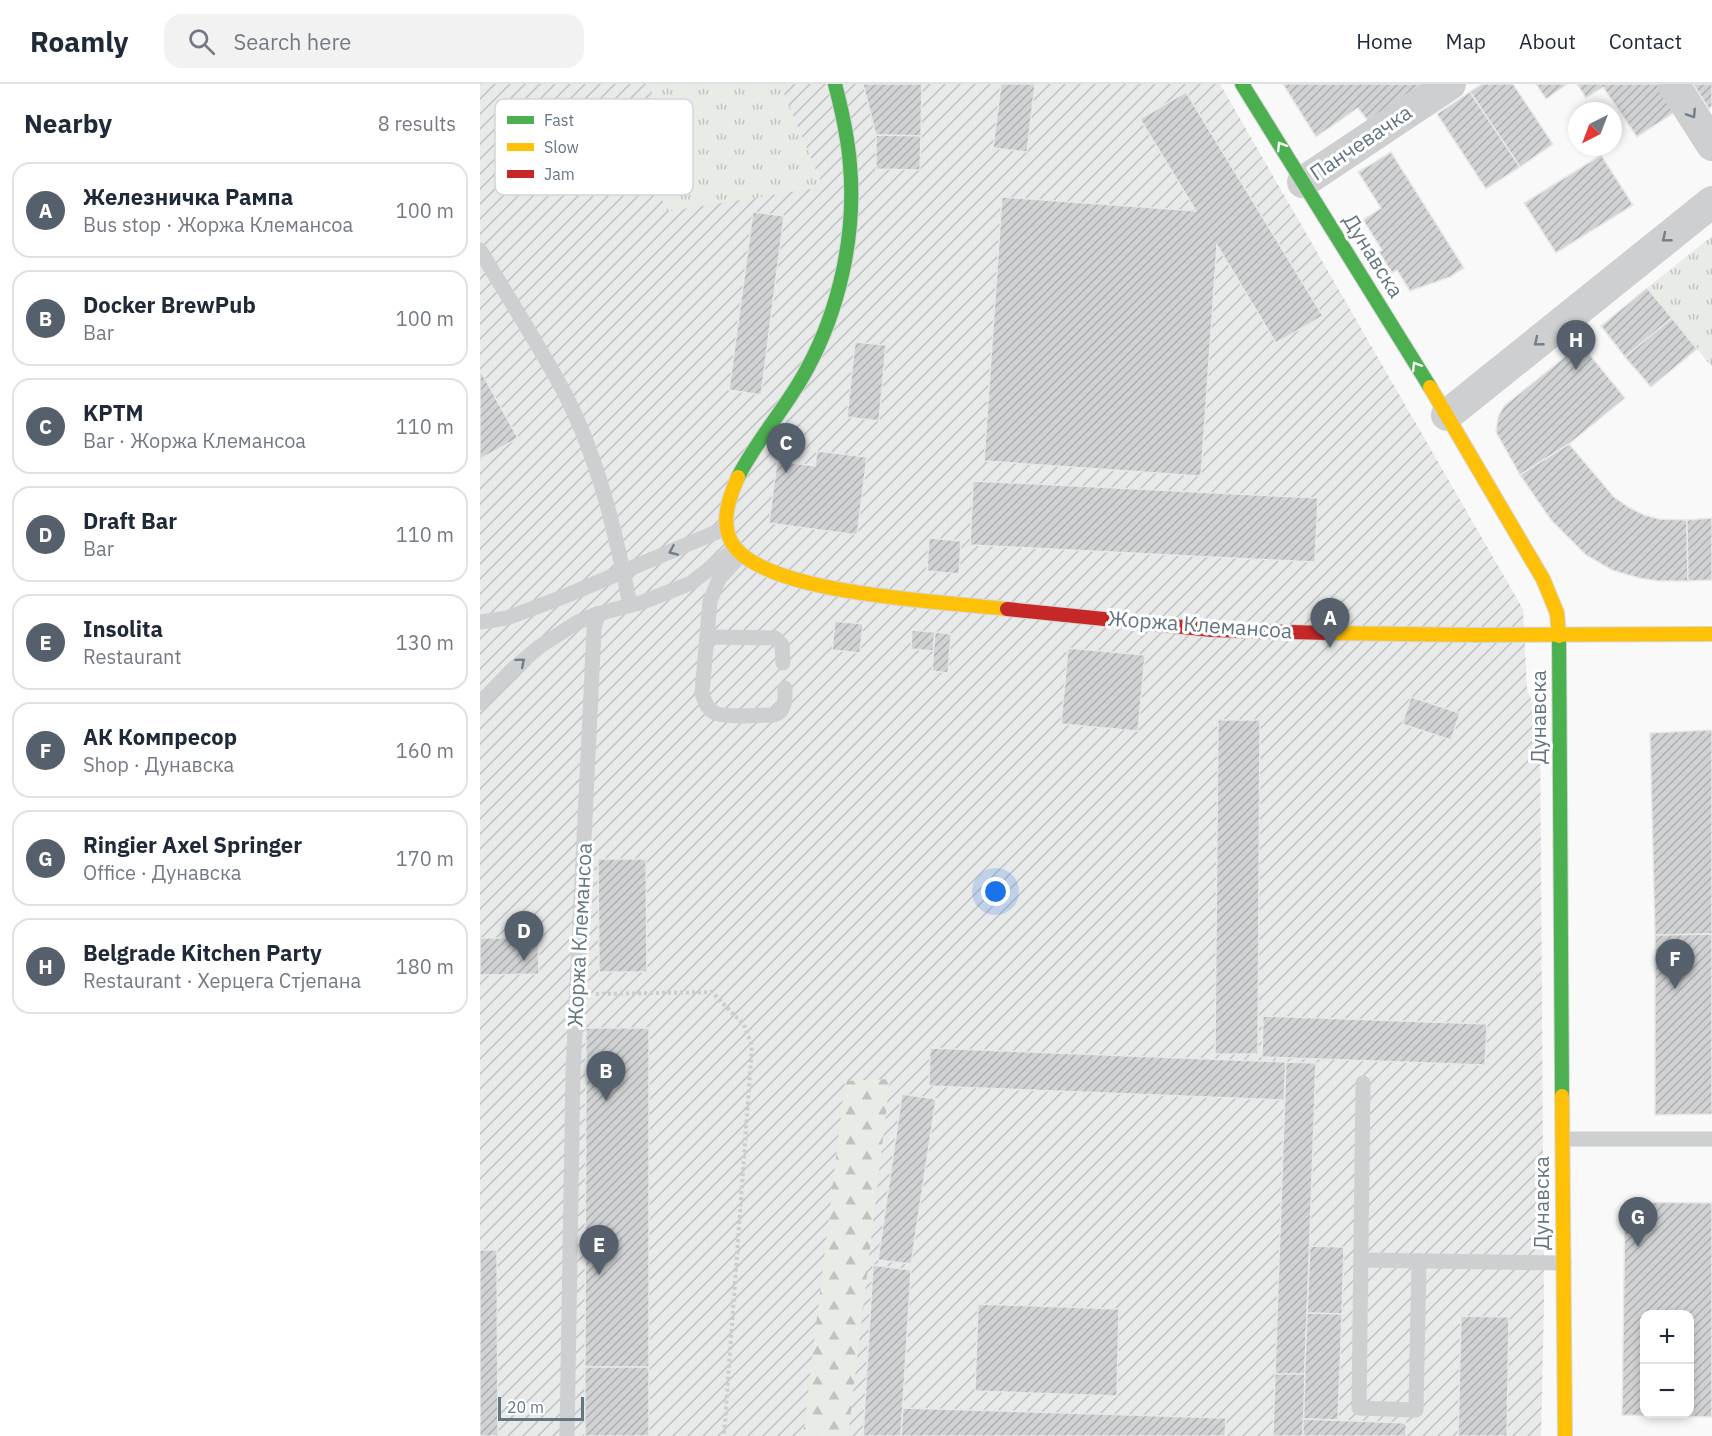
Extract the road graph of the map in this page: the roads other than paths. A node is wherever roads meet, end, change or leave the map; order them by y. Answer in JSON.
{"nodes":[{"id":1,"x":835,"y":84,"type":"edge"},
{"id":2,"x":1242,"y":84,"type":"edge"},
{"id":3,"x":1450,"y":84,"type":"edge"},
{"id":4,"x":1673,"y":84,"type":"edge"},
{"id":5,"x":1712,"y":145,"type":"edge"},
{"id":6,"x":1303,"y":182,"type":"junction"},
{"id":7,"x":1712,"y":202,"type":"edge"},
{"id":8,"x":480,"y":250,"type":"edge"},
{"id":9,"x":1447,"y":415,"type":"junction"},
{"id":10,"x":726,"y":528,"type":"junction"},
{"id":11,"x":738,"y":552,"type":"junction"},
{"id":12,"x":623,"y":572,"type":"junction"},
{"id":13,"x":630,"y":605,"type":"junction"},
{"id":14,"x":597,"y":614,"type":"junction"},
{"id":15,"x":480,"y":622,"type":"edge"},
{"id":16,"x":1559,"y":634,"type":"junction"},
{"id":17,"x":1712,"y":634,"type":"edge"},
{"id":18,"x":707,"y":637,"type":"junction"},
{"id":19,"x":783,"y":663,"type":"dead end"},
{"id":20,"x":784,"y":688,"type":"dead end"},
{"id":21,"x":480,"y":704,"type":"edge"},
{"id":22,"x":1363,"y":1083,"type":"dead end"},
{"id":23,"x":1563,"y":1139,"type":"junction"},
{"id":24,"x":1712,"y":1139,"type":"edge"},
{"id":25,"x":1361,"y":1260,"type":"junction"},
{"id":26,"x":1419,"y":1261,"type":"junction"},
{"id":27,"x":1564,"y":1263,"type":"junction"},
{"id":28,"x":567,"y":1436,"type":"edge"},
{"id":29,"x":1565,"y":1436,"type":"edge"}],
"edges":[{"from":1,"to":10,"type":"main road"},
{"from":6,"to":2,"type":"main road","name":"Дунавска","one_way":true},
{"from":3,"to":6,"type":"street","name":"Панчевачка"},
{"from":4,"to":5,"type":"street","one_way":true},
{"from":9,"to":6,"type":"main road","name":"Дунавска","one_way":true},
{"from":7,"to":9,"type":"street","one_way":true},
{"from":8,"to":12,"type":"lane"},
{"from":9,"to":16,"type":"main road","name":"Дунавска"},
{"from":10,"to":11,"type":"main road"},
{"from":10,"to":12,"type":"lane","one_way":true},
{"from":11,"to":13,"type":"lane"},
{"from":11,"to":16,"type":"main road","name":"Жоржа Клемансоа"},
{"from":11,"to":18,"type":"lane"},
{"from":12,"to":13,"type":"lane"},
{"from":12,"to":15,"type":"lane"},
{"from":13,"to":14,"type":"lane"},
{"from":21,"to":14,"type":"lane","one_way":true},
{"from":14,"to":28,"type":"lane","name":"Жоржа Клемансоа"},
{"from":16,"to":17,"type":"main road","name":"Жоржа Клемансоа"},
{"from":16,"to":23,"type":"main road","name":"Дунавска"},
{"from":18,"to":19,"type":"lane"},
{"from":18,"to":20,"type":"lane"},
{"from":22,"to":25,"type":"lane"},
{"from":23,"to":24,"type":"lane"},
{"from":23,"to":27,"type":"main road","name":"Дунавска"},
{"from":25,"to":26,"type":"lane"},
{"from":25,"to":26,"type":"lane"},
{"from":26,"to":27,"type":"lane"},
{"from":27,"to":29,"type":"main road","name":"Дунавска"}]}
